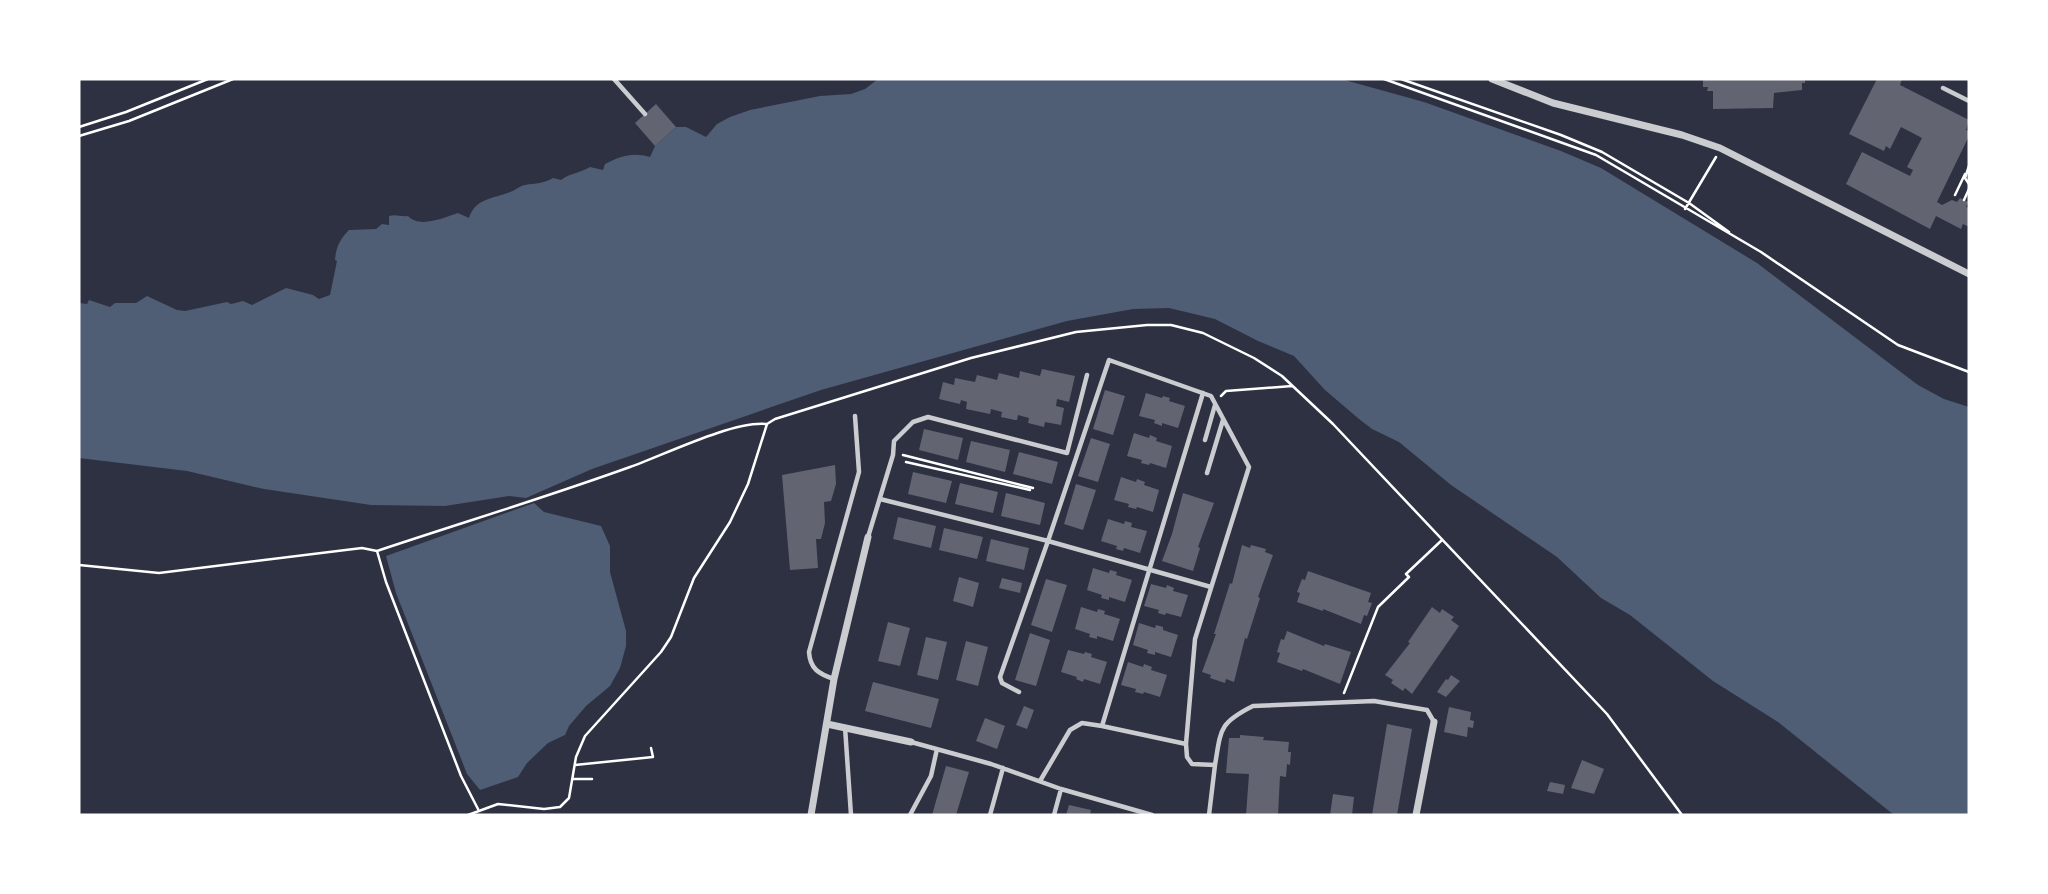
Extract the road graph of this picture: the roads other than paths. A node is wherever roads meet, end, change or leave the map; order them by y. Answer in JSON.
{"nodes":[{"id":1,"x":614,"y":79,"type":"edge"},
{"id":2,"x":1492,"y":79,"type":"edge"},
{"id":3,"x":1943,"y":88,"type":"dead end"},
{"id":4,"x":1969,"y":101,"type":"edge"},
{"id":5,"x":645,"y":114,"type":"dead end"},
{"id":6,"x":1969,"y":274,"type":"edge"},
{"id":7,"x":1087,"y":375,"type":"dead end"},
{"id":8,"x":1203,"y":393,"type":"junction"},
{"id":9,"x":1215,"y":405,"type":"junction"},
{"id":10,"x":855,"y":416,"type":"dead end"},
{"id":11,"x":1223,"y":419,"type":"junction"},
{"id":12,"x":1205,"y":440,"type":"dead end"},
{"id":13,"x":1207,"y":473,"type":"dead end"},
{"id":14,"x":880,"y":499,"type":"junction"},
{"id":15,"x":869,"y":537,"type":"joint"},
{"id":16,"x":1048,"y":541,"type":"junction"},
{"id":17,"x":1149,"y":569,"type":"junction"},
{"id":18,"x":1211,"y":587,"type":"junction"},
{"id":19,"x":834,"y":679,"type":"junction"},
{"id":20,"x":1019,"y":692,"type":"dead end"},
{"id":21,"x":1434,"y":722,"type":"joint"},
{"id":22,"x":827,"y":724,"type":"junction"},
{"id":23,"x":845,"y":726,"type":"junction"},
{"id":24,"x":1102,"y":726,"type":"junction"},
{"id":25,"x":911,"y":742,"type":"joint"},
{"id":26,"x":1186,"y":744,"type":"junction"},
{"id":27,"x":937,"y":749,"type":"junction"},
{"id":28,"x":1215,"y":765,"type":"junction"},
{"id":29,"x":1003,"y":768,"type":"junction"},
{"id":30,"x":1040,"y":781,"type":"junction"},
{"id":31,"x":1061,"y":789,"type":"junction"},
{"id":32,"x":811,"y":815,"type":"edge"},
{"id":33,"x":851,"y":815,"type":"edge"},
{"id":34,"x":910,"y":815,"type":"edge"},
{"id":35,"x":990,"y":815,"type":"edge"},
{"id":36,"x":1054,"y":815,"type":"edge"},
{"id":37,"x":1146,"y":815,"type":"edge"},
{"id":38,"x":1152,"y":815,"type":"edge"},
{"id":39,"x":1209,"y":815,"type":"edge"},
{"id":40,"x":1416,"y":815,"type":"edge"}],
"edges":[{"from":1,"to":5,"type":"lane"},
{"from":2,"to":6,"type":"street"},
{"from":3,"to":4,"type":"lane"},
{"from":7,"to":14,"type":"lane"},
{"from":8,"to":9,"type":"lane"},
{"from":8,"to":16,"type":"lane"},
{"from":8,"to":17,"type":"lane"},
{"from":9,"to":11,"type":"lane"},
{"from":9,"to":12,"type":"lane"},
{"from":10,"to":19,"type":"lane"},
{"from":11,"to":13,"type":"lane"},
{"from":11,"to":18,"type":"lane"},
{"from":14,"to":15,"type":"lane"},
{"from":14,"to":16,"type":"lane"},
{"from":15,"to":19,"type":"street"},
{"from":16,"to":17,"type":"lane"},
{"from":16,"to":20,"type":"lane"},
{"from":17,"to":18,"type":"lane"},
{"from":17,"to":24,"type":"lane"},
{"from":18,"to":26,"type":"lane"},
{"from":19,"to":22,"type":"street"},
{"from":21,"to":28,"type":"lane"},
{"from":21,"to":40,"type":"street"},
{"from":22,"to":23,"type":"street"},
{"from":22,"to":32,"type":"street"},
{"from":23,"to":25,"type":"street"},
{"from":23,"to":33,"type":"lane"},
{"from":24,"to":26,"type":"lane"},
{"from":24,"to":30,"type":"lane"},
{"from":25,"to":27,"type":"lane"},
{"from":26,"to":28,"type":"lane"},
{"from":27,"to":29,"type":"lane"},
{"from":27,"to":34,"type":"lane"},
{"from":28,"to":39,"type":"lane"},
{"from":29,"to":30,"type":"lane"},
{"from":29,"to":35,"type":"lane"},
{"from":30,"to":31,"type":"lane"},
{"from":31,"to":36,"type":"lane"},
{"from":31,"to":37,"type":"lane"},
{"from":37,"to":38,"type":"lane"}]}
